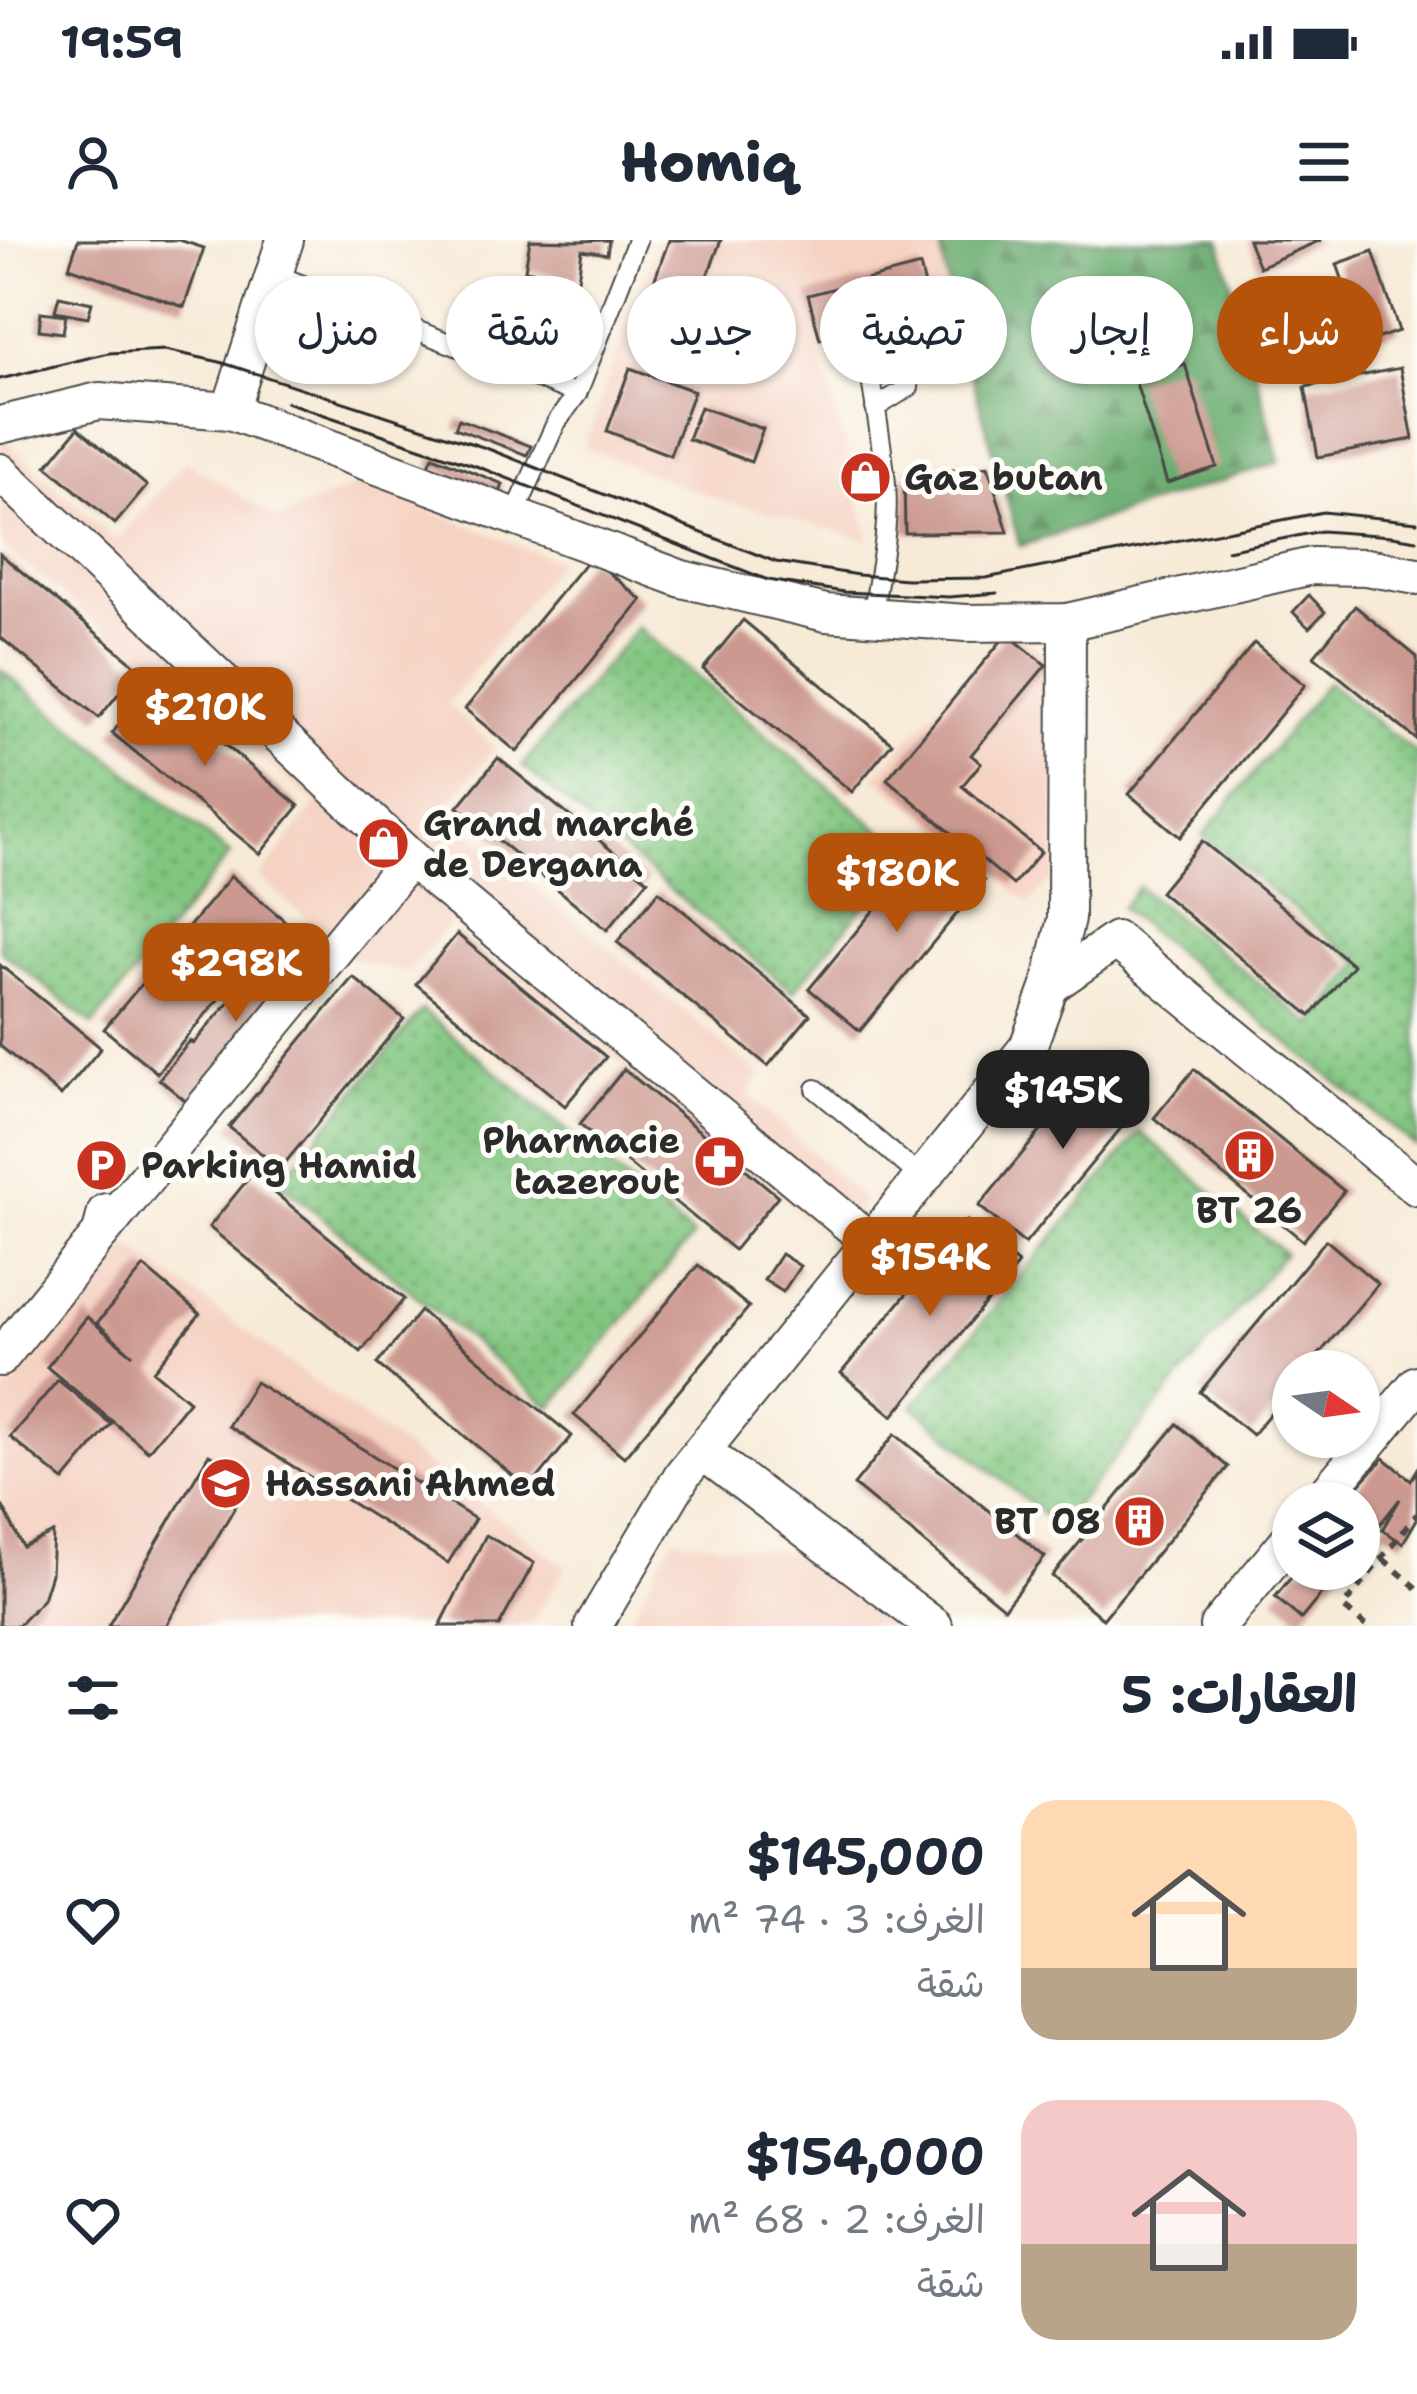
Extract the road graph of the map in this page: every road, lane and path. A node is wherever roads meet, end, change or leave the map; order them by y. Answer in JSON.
{"nodes":[{"id":1,"x":637,"y":240,"type":"edge"},
{"id":2,"x":280,"y":257,"type":"edge"},
{"id":3,"x":577,"y":394,"type":"junction"},
{"id":4,"x":875,"y":408,"type":"dead end"},
{"id":5,"x":230,"y":411,"type":"junction"},
{"id":6,"x":0,"y":425,"type":"edge"},
{"id":7,"x":0,"y":472,"type":"edge"},
{"id":8,"x":514,"y":516,"type":"junction"},
{"id":9,"x":1417,"y":576,"type":"edge"},
{"id":10,"x":872,"y":616,"type":"junction"},
{"id":11,"x":1067,"y":622,"type":"junction"},
{"id":12,"x":410,"y":858,"type":"junction"},
{"id":13,"x":1050,"y":986,"type":"junction"},
{"id":14,"x":816,"y":1089,"type":"dead end"},
{"id":15,"x":922,"y":1178,"type":"junction"},
{"id":16,"x":1417,"y":1187,"type":"edge"},
{"id":17,"x":871,"y":1242,"type":"junction"},
{"id":18,"x":0,"y":1358,"type":"edge"},
{"id":19,"x":1417,"y":1384,"type":"edge"},
{"id":20,"x":1404,"y":1426,"type":"edge"},
{"id":21,"x":702,"y":1451,"type":"junction"},
{"id":22,"x":1342,"y":1482,"type":"edge"},
{"id":23,"x":1417,"y":1514,"type":"edge"},
{"id":24,"x":1382,"y":1558,"type":"junction"},
{"id":25,"x":1272,"y":1560,"type":"edge"},
{"id":26,"x":1417,"y":1588,"type":"edge"},
{"id":27,"x":593,"y":1626,"type":"edge"},
{"id":28,"x":934,"y":1626,"type":"edge"},
{"id":29,"x":1217,"y":1626,"type":"edge"},
{"id":30,"x":1366,"y":1626,"type":"edge"}],
"edges":[{"from":1,"to":3,"type":"lane"},
{"from":2,"to":3,"type":"lane"},
{"from":2,"to":5,"type":"street"},
{"from":3,"to":8,"type":"lane"},
{"from":4,"to":10,"type":"lane"},
{"from":5,"to":6,"type":"street"},
{"from":5,"to":8,"type":"street"},
{"from":7,"to":12,"type":"street"},
{"from":8,"to":10,"type":"street"},
{"from":9,"to":11,"type":"street"},
{"from":10,"to":11,"type":"street"},
{"from":11,"to":13,"type":"street"},
{"from":12,"to":17,"type":"street"},
{"from":12,"to":18,"type":"street"},
{"from":13,"to":15,"type":"street"},
{"from":13,"to":16,"type":"street"},
{"from":14,"to":15,"type":"lane"},
{"from":15,"to":17,"type":"street"},
{"from":17,"to":21,"type":"street"},
{"from":19,"to":20,"type":"street"},
{"from":20,"to":22,"type":"street"},
{"from":21,"to":27,"type":"street"},
{"from":21,"to":28,"type":"street"},
{"from":23,"to":24,"type":"path"},
{"from":24,"to":26,"type":"path"},
{"from":24,"to":30,"type":"path"},
{"from":25,"to":29,"type":"street"}]}
